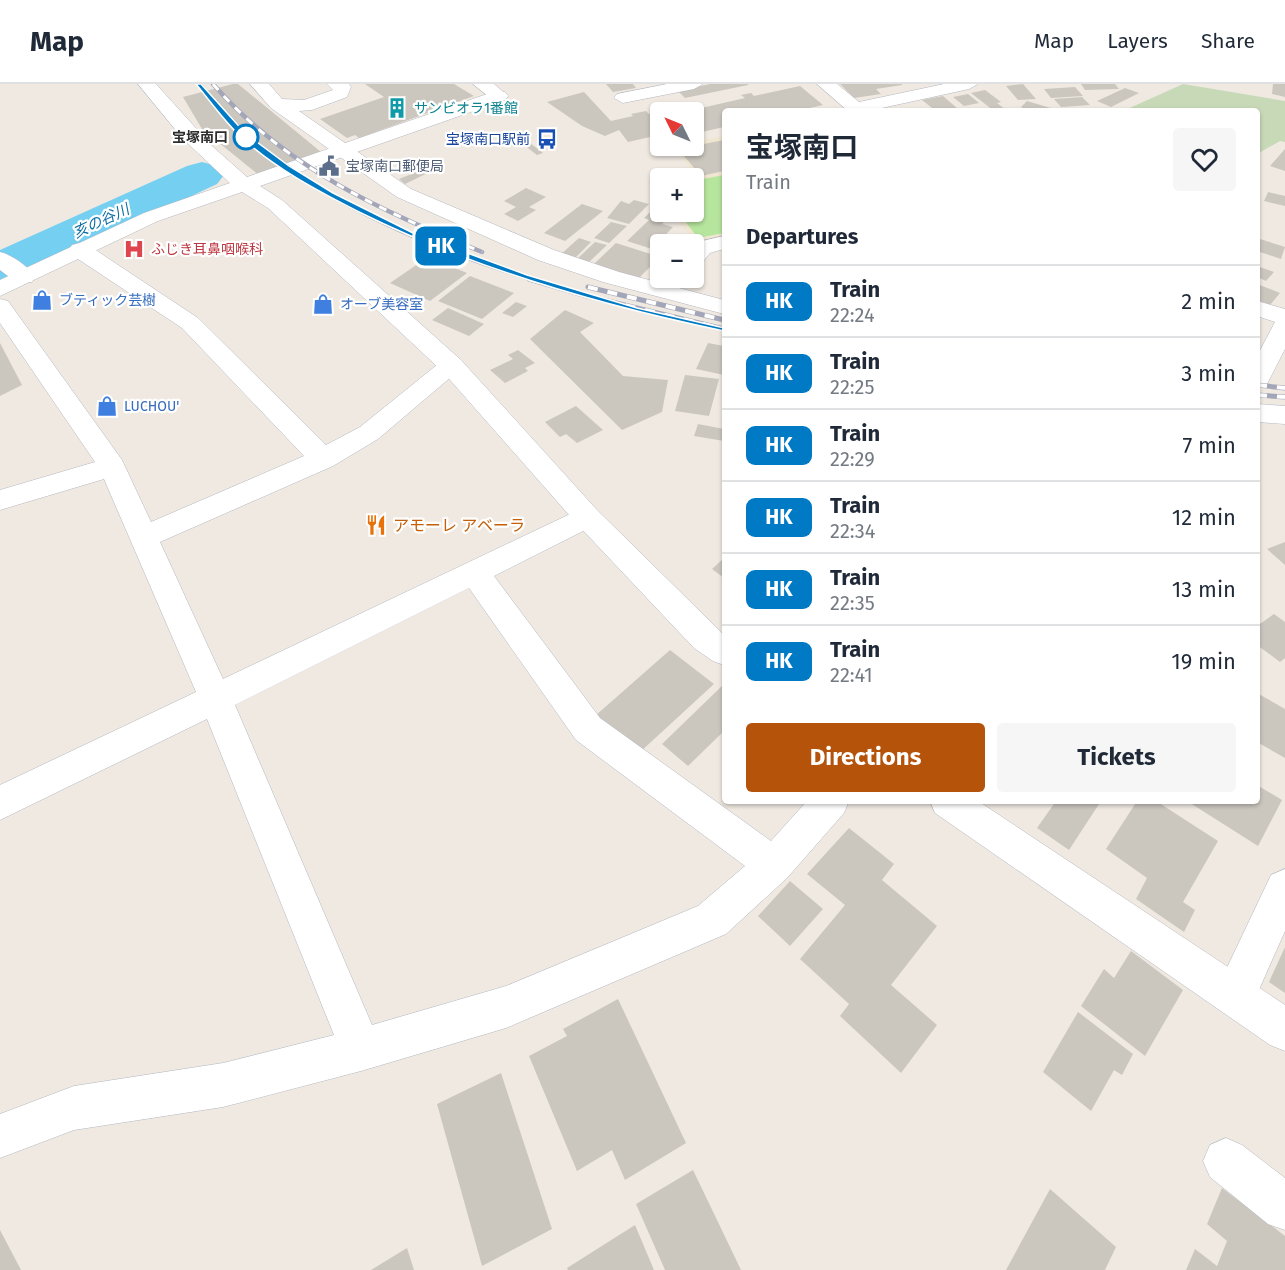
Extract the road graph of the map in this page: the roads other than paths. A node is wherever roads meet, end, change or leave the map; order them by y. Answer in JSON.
{"nodes":[{"id":1,"x":147,"y":84,"type":"edge"},
{"id":2,"x":259,"y":84,"type":"edge"},
{"id":3,"x":336,"y":84,"type":"edge"},
{"id":4,"x":482,"y":84,"type":"edge"},
{"id":5,"x":694,"y":84,"type":"edge"},
{"id":6,"x":826,"y":84,"type":"edge"},
{"id":7,"x":969,"y":84,"type":"edge"},
{"id":8,"x":623,"y":98,"type":"dead end"},
{"id":9,"x":277,"y":104,"type":"junction"},
{"id":10,"x":856,"y":108,"type":"edge"},
{"id":11,"x":867,"y":108,"type":"edge"},
{"id":12,"x":343,"y":152,"type":"junction"},
{"id":13,"x":245,"y":187,"type":"junction"},
{"id":14,"x":722,"y":243,"type":"edge"},
{"id":15,"x":704,"y":248,"type":"edge"},
{"id":16,"x":80,"y":250,"type":"junction"},
{"id":17,"x":11,"y":267,"type":"edge"},
{"id":18,"x":650,"y":280,"type":"edge"},
{"id":19,"x":678,"y":288,"type":"edge"},
{"id":20,"x":0,"y":289,"type":"edge"},
{"id":21,"x":0,"y":306,"type":"edge"},
{"id":22,"x":722,"y":306,"type":"edge"},
{"id":23,"x":1260,"y":309,"type":"edge"},
{"id":24,"x":1285,"y":317,"type":"edge"},
{"id":25,"x":1285,"y":325,"type":"edge"},
{"id":26,"x":452,"y":366,"type":"junction"},
{"id":27,"x":1265,"y":373,"type":"edge"},
{"id":28,"x":1260,"y":413,"type":"edge"},
{"id":29,"x":1285,"y":415,"type":"edge"},
{"id":30,"x":323,"y":459,"type":"junction"},
{"id":31,"x":112,"y":467,"type":"junction"},
{"id":32,"x":0,"y":500,"type":"edge"},
{"id":33,"x":587,"y":517,"type":"junction"},
{"id":34,"x":145,"y":537,"type":"junction"},
{"id":35,"x":474,"y":573,"type":"junction"},
{"id":36,"x":722,"y":651,"type":"edge"},
{"id":37,"x":216,"y":700,"type":"junction"},
{"id":38,"x":0,"y":803,"type":"edge"},
{"id":39,"x":828,"y":804,"type":"edge"},
{"id":40,"x":952,"y":804,"type":"edge"},
{"id":41,"x":774,"y":865,"type":"junction"},
{"id":42,"x":1285,"y":888,"type":"edge"},
{"id":43,"x":1235,"y":995,"type":"junction"},
{"id":44,"x":1285,"y":1030,"type":"edge"},
{"id":45,"x":361,"y":1050,"type":"junction"},
{"id":46,"x":0,"y":1136,"type":"edge"},
{"id":47,"x":1226,"y":1161,"type":"dead end"},
{"id":48,"x":1285,"y":1207,"type":"edge"}],
"edges":[{"from":1,"to":13,"type":"street"},
{"from":2,"to":9,"type":"street"},
{"from":3,"to":9,"type":"street"},
{"from":4,"to":12,"type":"street"},
{"from":5,"to":8,"type":"street"},
{"from":6,"to":10,"type":"street"},
{"from":7,"to":11,"type":"street"},
{"from":9,"to":12,"type":"street"},
{"from":12,"to":13,"type":"street"},
{"from":12,"to":18,"type":"street"},
{"from":13,"to":16,"type":"street"},
{"from":13,"to":26,"type":"street"},
{"from":14,"to":15,"type":"street"},
{"from":16,"to":17,"type":"street"},
{"from":16,"to":30,"type":"street"},
{"from":17,"to":20,"type":"street"},
{"from":19,"to":22,"type":"street"},
{"from":21,"to":31,"type":"street"},
{"from":23,"to":24,"type":"street"},
{"from":25,"to":27,"type":"street"},
{"from":26,"to":30,"type":"street"},
{"from":26,"to":33,"type":"street"},
{"from":28,"to":29,"type":"street"},
{"from":30,"to":34,"type":"street"},
{"from":31,"to":32,"type":"street"},
{"from":31,"to":34,"type":"street"},
{"from":33,"to":35,"type":"street"},
{"from":33,"to":36,"type":"street"},
{"from":34,"to":37,"type":"street"},
{"from":35,"to":37,"type":"street"},
{"from":35,"to":41,"type":"street"},
{"from":37,"to":38,"type":"street"},
{"from":37,"to":45,"type":"street"},
{"from":39,"to":41,"type":"street"},
{"from":40,"to":43,"type":"street"},
{"from":41,"to":45,"type":"street"},
{"from":42,"to":43,"type":"street"},
{"from":43,"to":44,"type":"street"},
{"from":45,"to":46,"type":"street"},
{"from":47,"to":48,"type":"street"}]}
